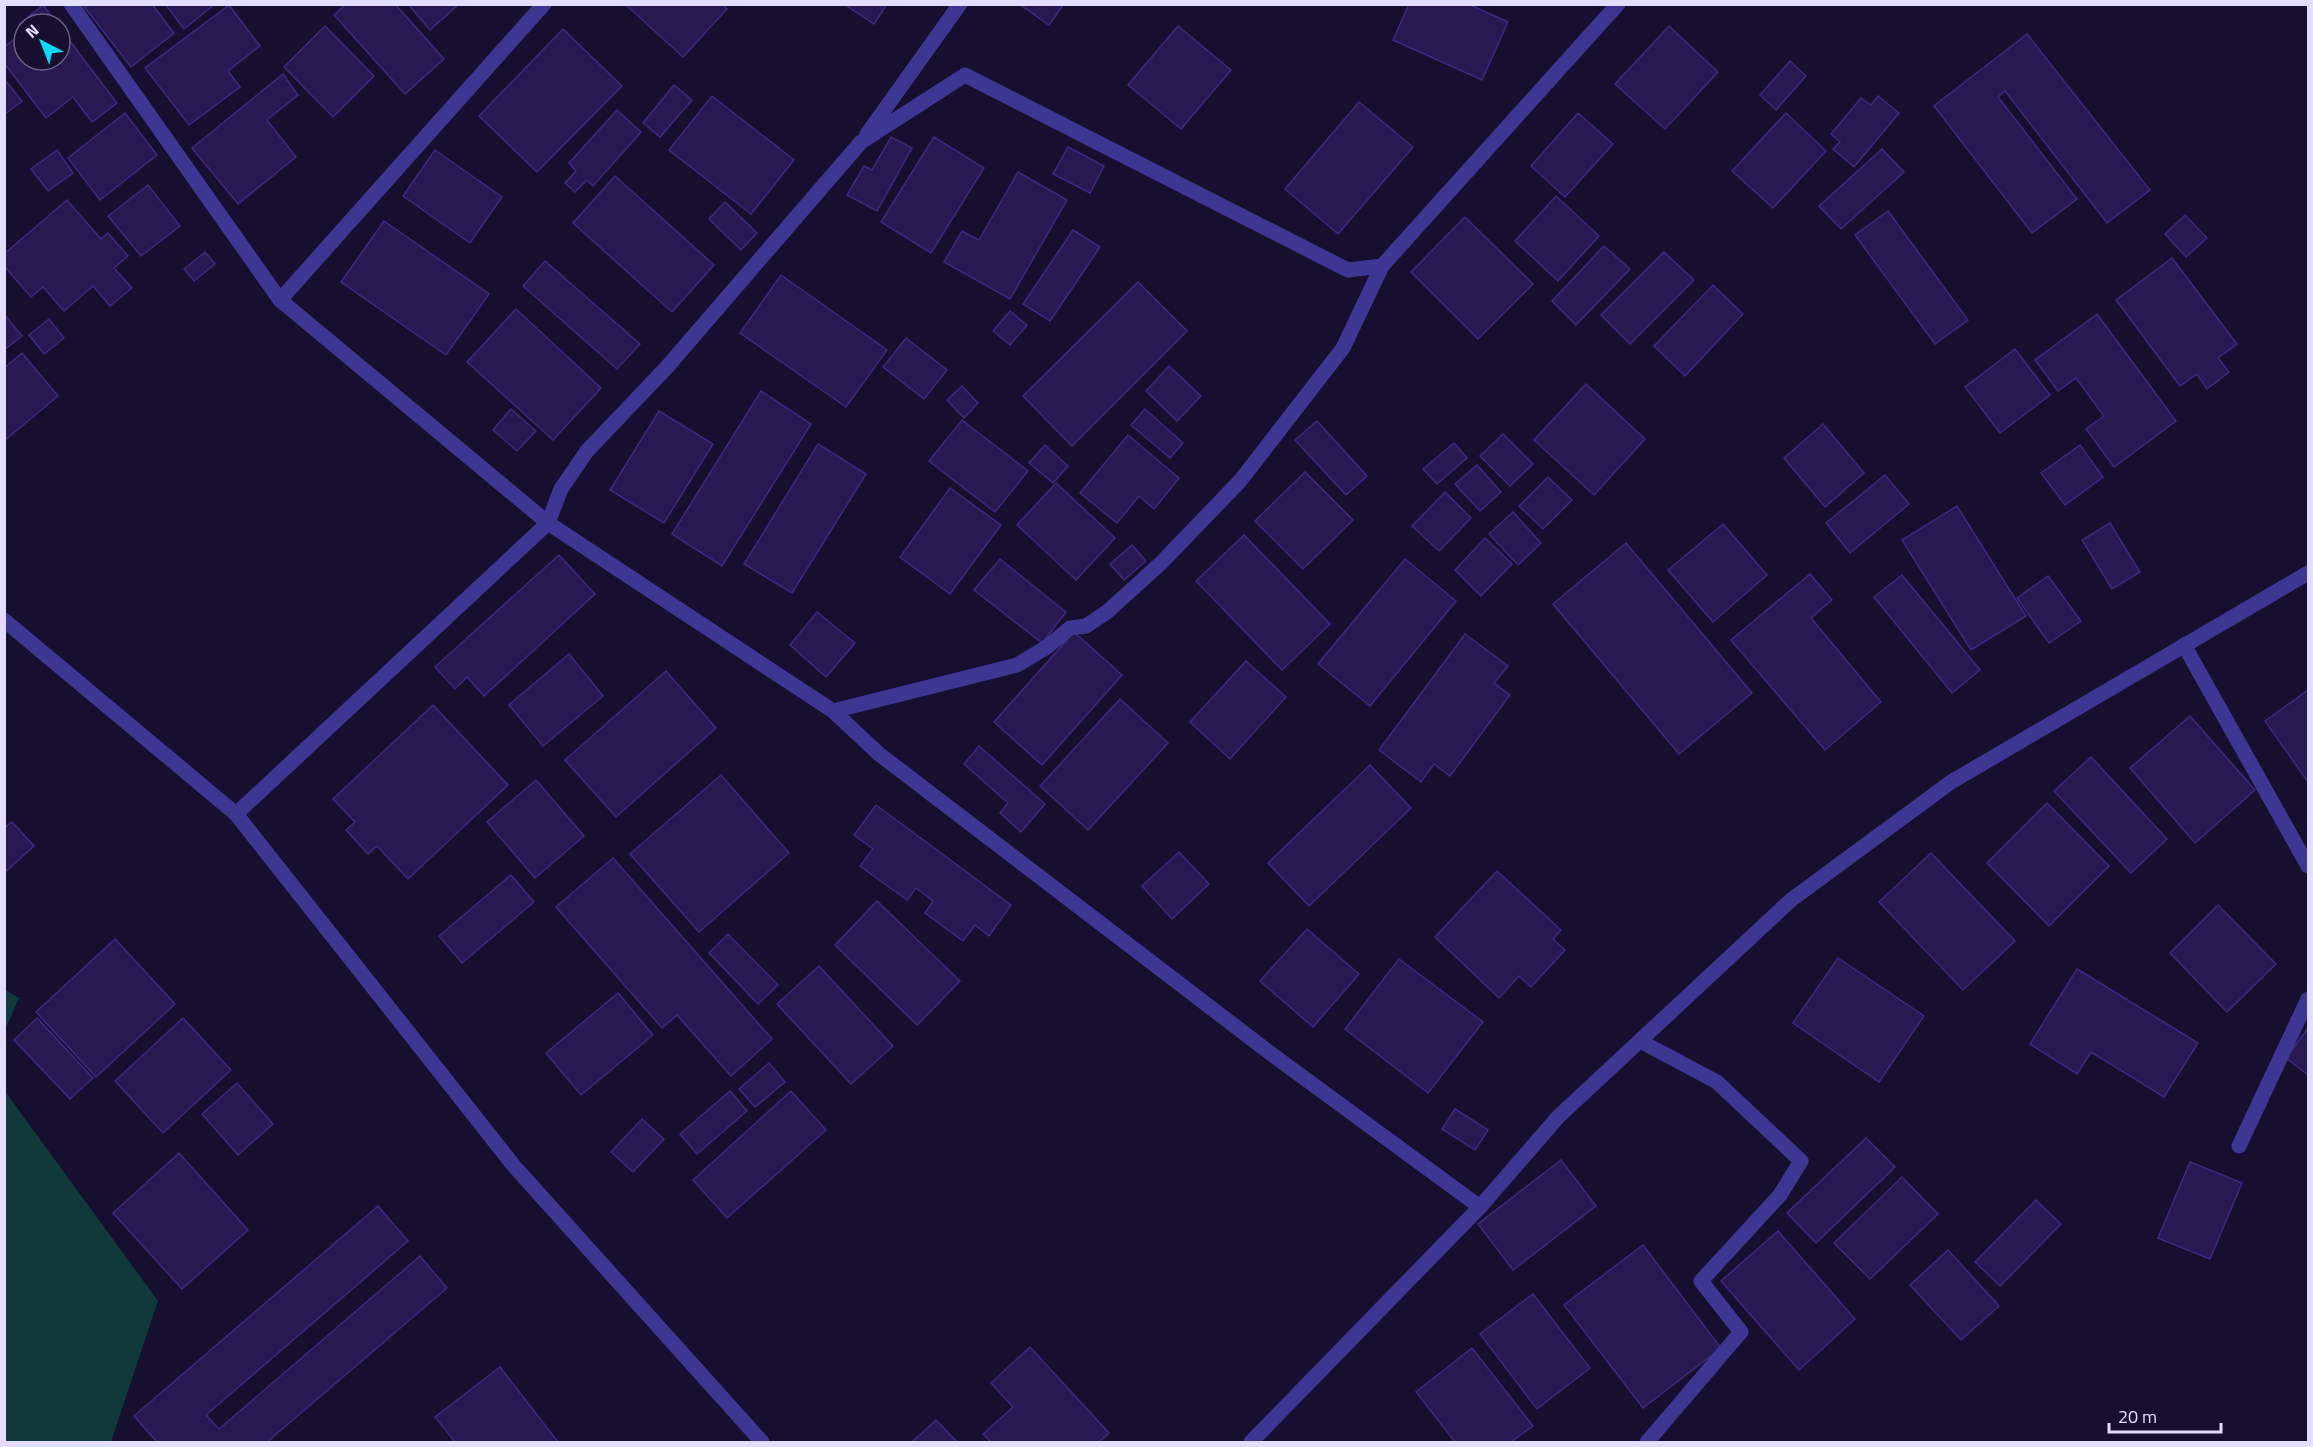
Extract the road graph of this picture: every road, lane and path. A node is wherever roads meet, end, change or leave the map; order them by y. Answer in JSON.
{"nodes":[{"id":1,"x":71,"y":4,"type":"edge"},
{"id":2,"x":544,"y":4,"type":"edge"},
{"id":3,"x":960,"y":4,"type":"edge"},
{"id":4,"x":1618,"y":4,"type":"edge"},
{"id":5,"x":861,"y":142,"type":"junction"},
{"id":6,"x":1382,"y":266,"type":"junction"},
{"id":7,"x":280,"y":300,"type":"junction"},
{"id":8,"x":548,"y":523,"type":"junction"},
{"id":9,"x":2308,"y":573,"type":"edge"},
{"id":10,"x":4,"y":620,"type":"edge"},
{"id":11,"x":2184,"y":645,"type":"junction"},
{"id":12,"x":832,"y":711,"type":"junction"},
{"id":13,"x":236,"y":814,"type":"junction"},
{"id":14,"x":2308,"y":866,"type":"edge"},
{"id":15,"x":2308,"y":999,"type":"edge"},
{"id":16,"x":1640,"y":1041,"type":"junction"},
{"id":17,"x":2239,"y":1146,"type":"dead end"},
{"id":18,"x":1480,"y":1207,"type":"junction"},
{"id":19,"x":762,"y":1443,"type":"edge"},
{"id":20,"x":1251,"y":1443,"type":"edge"},
{"id":21,"x":1647,"y":1443,"type":"edge"}],
"edges":[{"from":1,"to":7,"type":"street"},
{"from":2,"to":7,"type":"street"},
{"from":3,"to":5,"type":"street"},
{"from":4,"to":6,"type":"street"},
{"from":5,"to":6,"type":"street"},
{"from":5,"to":8,"type":"street"},
{"from":6,"to":12,"type":"street"},
{"from":7,"to":8,"type":"street"},
{"from":8,"to":12,"type":"street"},
{"from":8,"to":13,"type":"street"},
{"from":9,"to":11,"type":"street"},
{"from":10,"to":13,"type":"street"},
{"from":11,"to":14,"type":"street"},
{"from":11,"to":16,"type":"street"},
{"from":12,"to":18,"type":"street"},
{"from":13,"to":19,"type":"street"},
{"from":15,"to":17,"type":"street"},
{"from":16,"to":18,"type":"street"},
{"from":16,"to":21,"type":"street"},
{"from":18,"to":20,"type":"street"}]}
